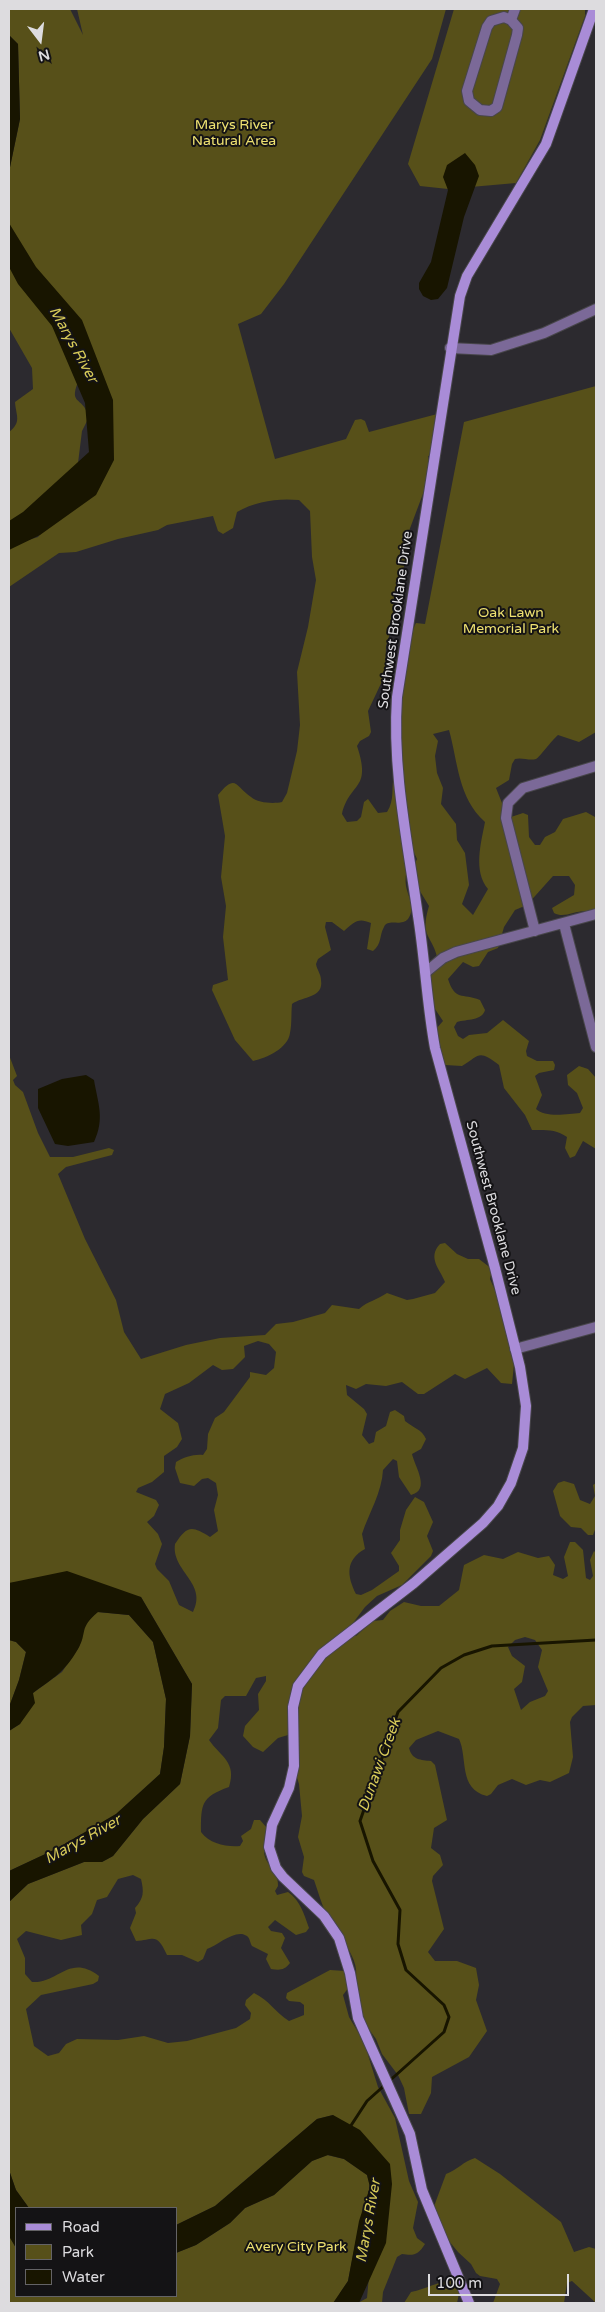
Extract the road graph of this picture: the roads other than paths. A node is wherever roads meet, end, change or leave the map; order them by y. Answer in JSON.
{"nodes":[{"id":1,"x":515,"y":9,"type":"edge"},
{"id":2,"x":594,"y":9,"type":"edge"},
{"id":3,"x":511,"y":20,"type":"junction"},
{"id":4,"x":596,"y":309,"type":"edge"},
{"id":5,"x":450,"y":348,"type":"junction"},
{"id":6,"x":596,"y":766,"type":"edge"},
{"id":7,"x":596,"y":914,"type":"edge"},
{"id":8,"x":564,"y":924,"type":"junction"},
{"id":9,"x":535,"y":931,"type":"junction"},
{"id":10,"x":426,"y":972,"type":"junction"},
{"id":11,"x":596,"y":1047,"type":"edge"},
{"id":12,"x":596,"y":1327,"type":"edge"},
{"id":13,"x":515,"y":1350,"type":"junction"},
{"id":14,"x":469,"y":2303,"type":"edge"}],
"edges":[{"from":1,"to":3,"type":"street"},
{"from":2,"to":5,"type":"street","name":"Southwest Brooklane Drive"},
{"from":3,"to":3,"type":"street"},
{"from":4,"to":5,"type":"street"},
{"from":5,"to":10,"type":"street","name":"Southwest Brooklane Drive"},
{"from":6,"to":9,"type":"street"},
{"from":7,"to":8,"type":"street"},
{"from":8,"to":9,"type":"street"},
{"from":8,"to":11,"type":"street"},
{"from":9,"to":10,"type":"street"},
{"from":10,"to":13,"type":"street","name":"Southwest Brooklane Drive"},
{"from":12,"to":13,"type":"street"},
{"from":13,"to":14,"type":"street","name":"Southwest Brooklane Drive"}]}
